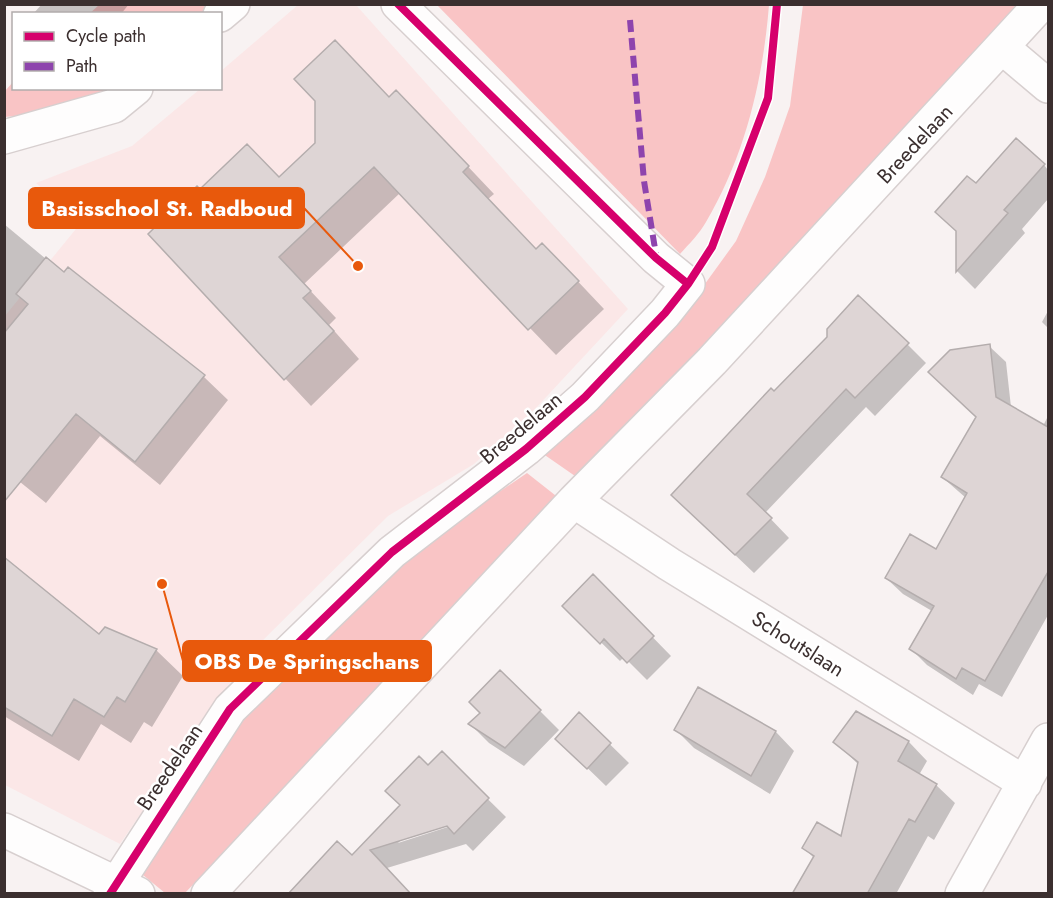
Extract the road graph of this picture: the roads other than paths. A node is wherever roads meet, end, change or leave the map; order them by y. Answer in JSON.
{"nodes":[{"id":1,"x":398,"y":4,"type":"edge"},
{"id":2,"x":1041,"y":4,"type":"edge"},
{"id":3,"x":1003,"y":48,"type":"junction"},
{"id":4,"x":1048,"y":86,"type":"edge"},
{"id":5,"x":134,"y":90,"type":"edge"},
{"id":6,"x":4,"y":137,"type":"edge"},
{"id":7,"x":574,"y":501,"type":"junction"},
{"id":8,"x":1048,"y":740,"type":"edge"},
{"id":9,"x":1025,"y":783,"type":"junction"},
{"id":10,"x":4,"y":830,"type":"edge"},
{"id":11,"x":121,"y":890,"type":"edge"},
{"id":12,"x":208,"y":894,"type":"edge"},
{"id":13,"x":962,"y":894,"type":"edge"}],
"edges":[{"from":1,"to":11,"type":"street","name":"Breedelaan"},
{"from":2,"to":3,"type":"street","name":"Breedelaan"},
{"from":3,"to":4,"type":"street"},
{"from":3,"to":7,"type":"street","name":"Breedelaan"},
{"from":5,"to":6,"type":"street"},
{"from":7,"to":9,"type":"street","name":"Schoutslaan"},
{"from":7,"to":12,"type":"street","name":"Breedelaan"},
{"from":8,"to":9,"type":"street"},
{"from":9,"to":13,"type":"street"},
{"from":10,"to":11,"type":"street"}]}
